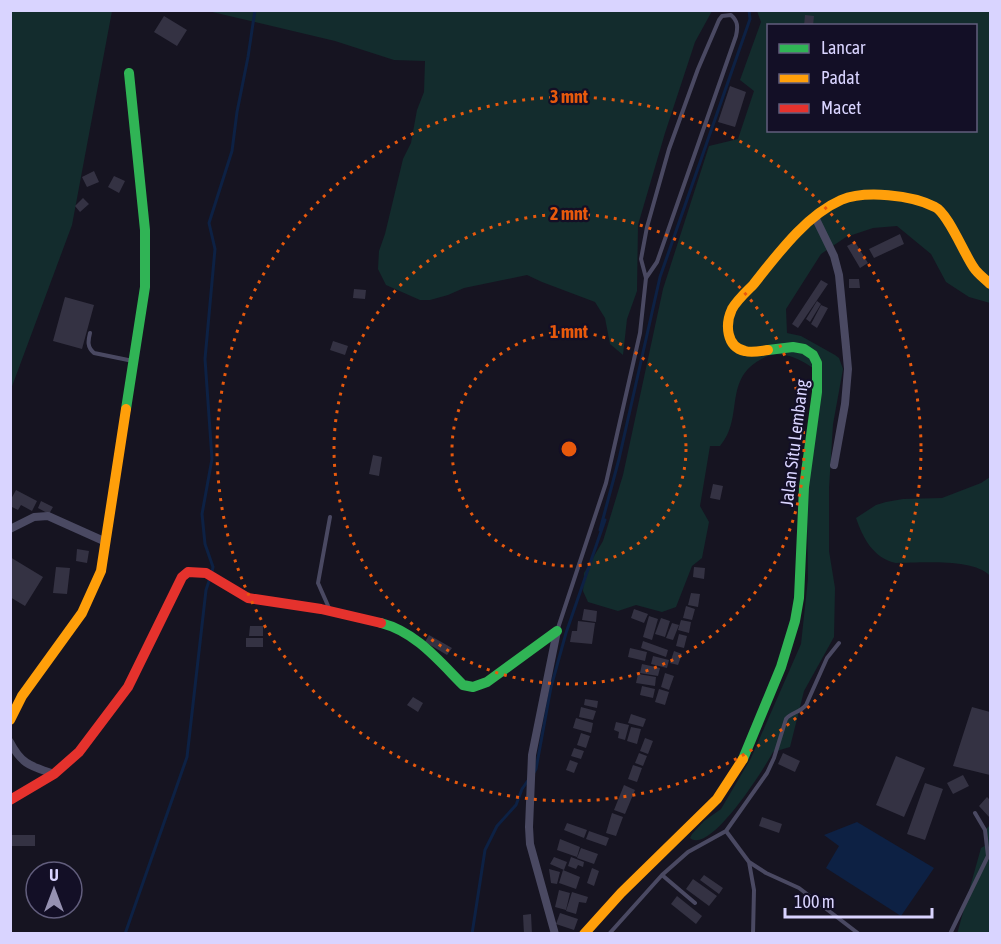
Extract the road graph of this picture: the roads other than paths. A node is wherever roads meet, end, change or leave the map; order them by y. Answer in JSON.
{"nodes":[{"id":1,"x":129,"y":72,"type":"dead end"},
{"id":2,"x":815,"y":218,"type":"junction"},
{"id":3,"x":646,"y":278,"type":"junction"},
{"id":4,"x":990,"y":284,"type":"edge"},
{"id":5,"x":90,"y":333,"type":"dead end"},
{"id":6,"x":134,"y":362,"type":"junction"},
{"id":7,"x":834,"y":465,"type":"dead end"},
{"id":8,"x":330,"y":517,"type":"dead end"},
{"id":9,"x":10,"y":530,"type":"edge"},
{"id":10,"x":106,"y":542,"type":"junction"},
{"id":11,"x":331,"y":612,"type":"junction"},
{"id":12,"x":557,"y":631,"type":"junction"},
{"id":13,"x":839,"y":643,"type":"dead end"},
{"id":14,"x":10,"y":720,"type":"edge"},
{"id":15,"x":10,"y":742,"type":"edge"},
{"id":16,"x":54,"y":774,"type":"junction"},
{"id":17,"x":10,"y":800,"type":"edge"},
{"id":18,"x":975,"y":813,"type":"dead end"},
{"id":19,"x":726,"y":831,"type":"junction"},
{"id":20,"x":749,"y":862,"type":"junction"},
{"id":21,"x":662,"y":875,"type":"junction"},
{"id":22,"x":695,"y":903,"type":"dead end"},
{"id":23,"x":555,"y":933,"type":"edge"},
{"id":24,"x":584,"y":933,"type":"edge"},
{"id":25,"x":609,"y":933,"type":"edge"},
{"id":26,"x":753,"y":933,"type":"edge"},
{"id":27,"x":859,"y":933,"type":"edge"},
{"id":28,"x":950,"y":933,"type":"edge"}],
"edges":[{"from":1,"to":6,"type":"street"},
{"from":2,"to":4,"type":"street","name":"Jalan Situ Lembang"},
{"from":2,"to":7,"type":"street"},
{"from":2,"to":24,"type":"street","name":"Jalan Situ Lembang"},
{"from":3,"to":3,"type":"lane"},
{"from":3,"to":12,"type":"lane"},
{"from":5,"to":6,"type":"lane"},
{"from":6,"to":10,"type":"street"},
{"from":8,"to":11,"type":"lane"},
{"from":9,"to":10,"type":"street"},
{"from":10,"to":14,"type":"street"},
{"from":11,"to":12,"type":"street"},
{"from":11,"to":16,"type":"street"},
{"from":12,"to":23,"type":"street"},
{"from":13,"to":19,"type":"lane"},
{"from":15,"to":16,"type":"street"},
{"from":16,"to":17,"type":"street"},
{"from":18,"to":28,"type":"lane"},
{"from":19,"to":20,"type":"lane"},
{"from":19,"to":21,"type":"lane"},
{"from":20,"to":26,"type":"lane"},
{"from":20,"to":27,"type":"lane"},
{"from":21,"to":22,"type":"lane"},
{"from":21,"to":25,"type":"lane"}]}
